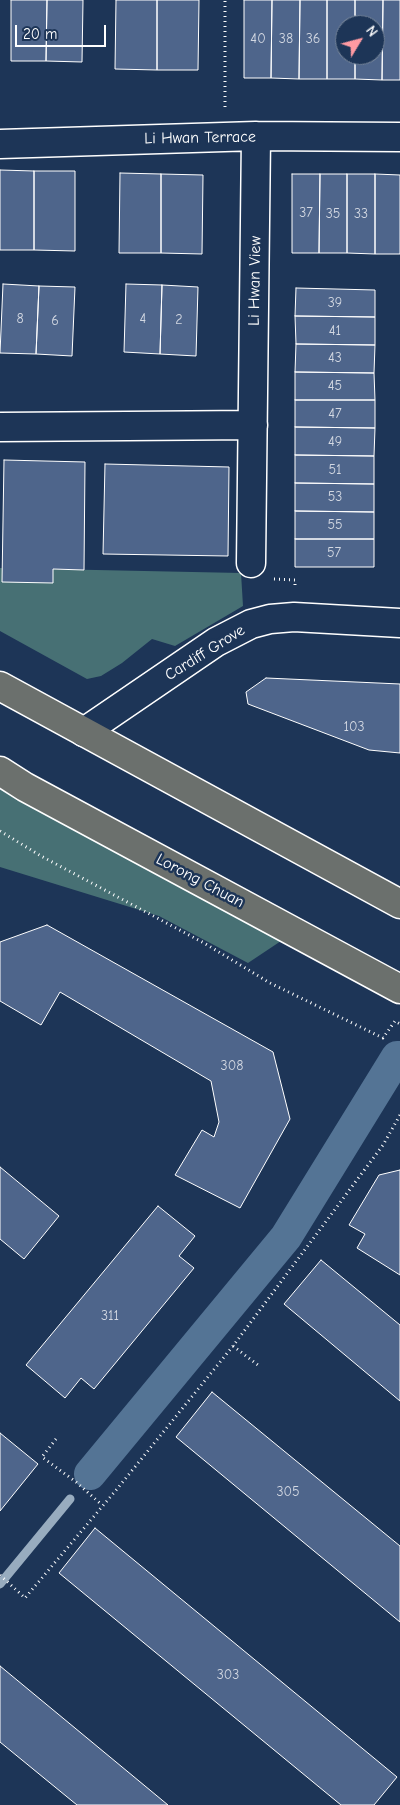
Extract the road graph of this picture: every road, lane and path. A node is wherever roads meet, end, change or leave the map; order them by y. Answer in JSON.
{"nodes":[{"id":1,"x":225,"y":0,"type":"edge"},
{"id":2,"x":256,"y":136,"type":"junction"},
{"id":3,"x":225,"y":137,"type":"junction"},
{"id":4,"x":400,"y":137,"type":"edge"},
{"id":5,"x":0,"y":144,"type":"edge"},
{"id":6,"x":253,"y":425,"type":"junction"},
{"id":7,"x":0,"y":427,"type":"edge"},
{"id":8,"x":251,"y":563,"type":"joint"},
{"id":9,"x":294,"y":617,"type":"junction"},
{"id":10,"x":400,"y":623,"type":"edge"},
{"id":11,"x":0,"y":686,"type":"edge"},
{"id":12,"x":84,"y":732,"type":"junction"},
{"id":13,"x":0,"y":771,"type":"edge"},
{"id":14,"x":0,"y":831,"type":"edge"},
{"id":15,"x":400,"y":904,"type":"edge"},
{"id":16,"x":400,"y":989,"type":"edge"},
{"id":17,"x":400,"y":1024,"type":"edge"},
{"id":18,"x":400,"y":1115,"type":"edge"},
{"id":19,"x":232,"y":1346,"type":"junction"},
{"id":20,"x":258,"y":1365,"type":"dead end"},
{"id":21,"x":56,"y":1439,"type":"dead end"},
{"id":22,"x":102,"y":1505,"type":"junction"},
{"id":23,"x":0,"y":1575,"type":"edge"}],
"edges":[{"from":1,"to":3,"type":"path"},
{"from":2,"to":3,"type":"street","name":"Li Hwan Terrace"},
{"from":2,"to":4,"type":"street","name":"Li Hwan Terrace"},
{"from":2,"to":6,"type":"street","name":"Li Hwan View"},
{"from":3,"to":5,"type":"street","name":"Li Hwan Terrace"},
{"from":6,"to":7,"type":"street"},
{"from":6,"to":8,"type":"street","name":"Li Hwan View"},
{"from":8,"to":9,"type":"path"},
{"from":9,"to":10,"type":"street","name":"Cardiff Grove"},
{"from":9,"to":12,"type":"street","name":"Cardiff Grove"},
{"from":11,"to":12,"type":"main road"},
{"from":12,"to":15,"type":"main road"},
{"from":13,"to":16,"type":"main road","name":"Lorong Chuan"},
{"from":14,"to":17,"type":"path"},
{"from":18,"to":19,"type":"path"},
{"from":19,"to":20,"type":"path"},
{"from":19,"to":22,"type":"path"},
{"from":21,"to":22,"type":"path"},
{"from":22,"to":23,"type":"path"}]}
